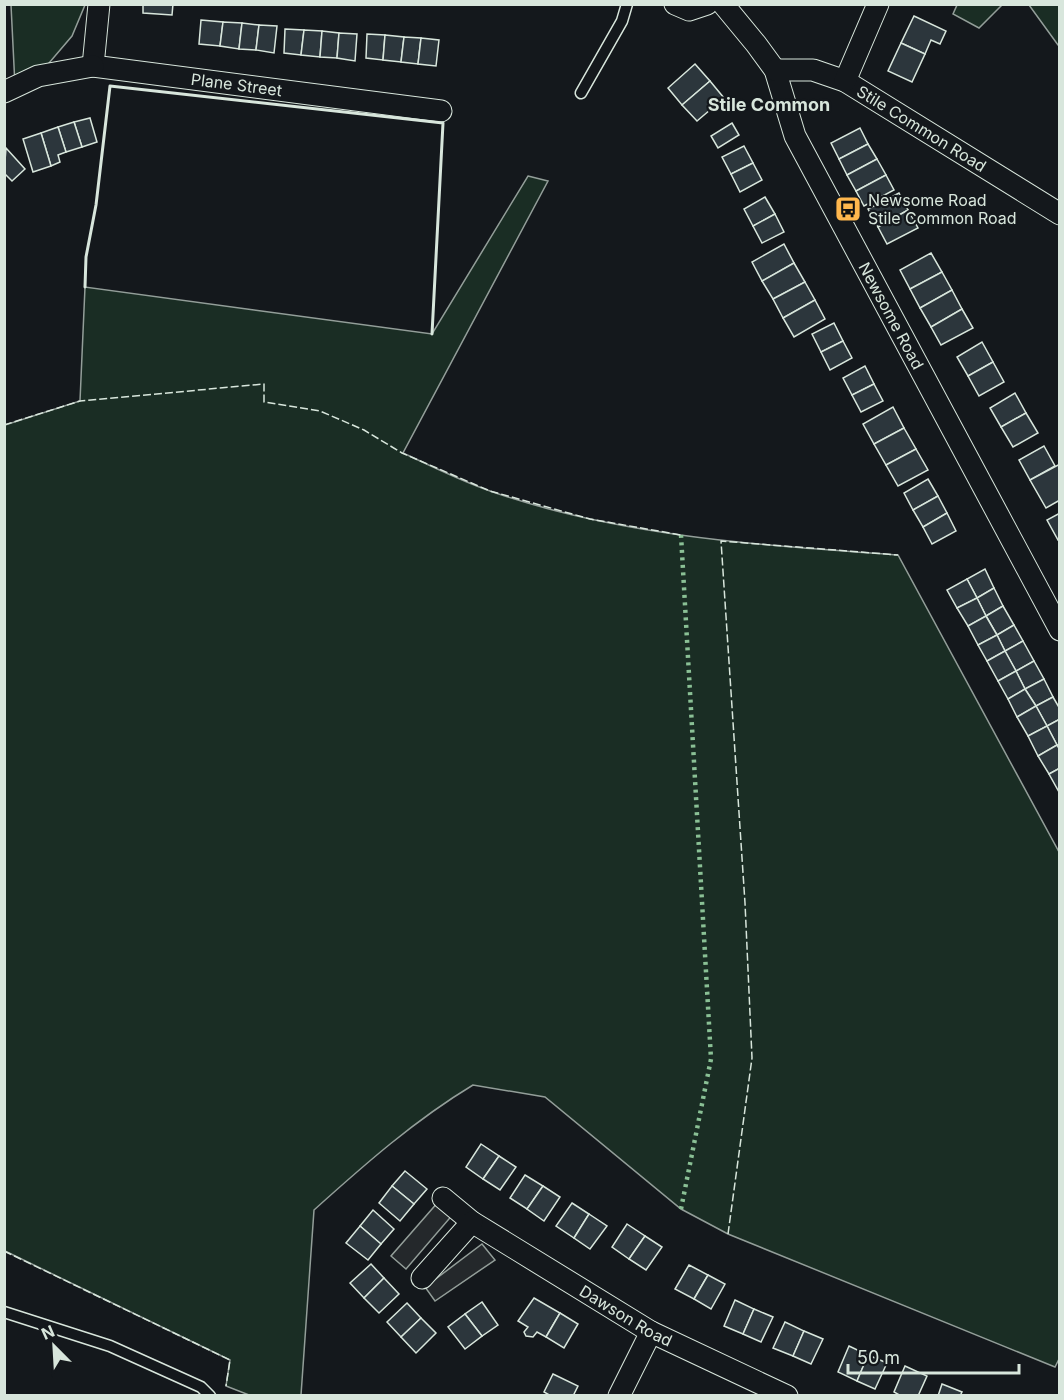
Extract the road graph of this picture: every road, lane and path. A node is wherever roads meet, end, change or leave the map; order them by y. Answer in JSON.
{"nodes":[{"id":1,"x":99,"y":4,"type":"edge"},
{"id":2,"x":627,"y":4,"type":"edge"},
{"id":3,"x":675,"y":4,"type":"edge"},
{"id":4,"x":707,"y":4,"type":"edge"},
{"id":5,"x":723,"y":4,"type":"edge"},
{"id":6,"x":878,"y":4,"type":"edge"},
{"id":7,"x":93,"y":66,"type":"junction"},
{"id":8,"x":775,"y":70,"type":"junction"},
{"id":9,"x":845,"y":81,"type":"junction"},
{"id":10,"x":4,"y":93,"type":"edge"},
{"id":11,"x":581,"y":93,"type":"dead end"},
{"id":12,"x":441,"y":111,"type":"dead end"},
{"id":13,"x":1059,"y":214,"type":"edge"},
{"id":14,"x":1059,"y":630,"type":"edge"},
{"id":15,"x":444,"y":1198,"type":"dead end"},
{"id":16,"x":472,"y":1222,"type":"junction"},
{"id":17,"x":422,"y":1278,"type":"dead end"},
{"id":18,"x":4,"y":1312,"type":"edge"},
{"id":19,"x":651,"y":1332,"type":"junction"},
{"id":20,"x":210,"y":1395,"type":"edge"},
{"id":21,"x":619,"y":1395,"type":"edge"},
{"id":22,"x":787,"y":1395,"type":"edge"}],
"edges":[{"from":1,"to":7,"type":"street"},
{"from":2,"to":11,"type":"lane"},
{"from":3,"to":4,"type":"street"},
{"from":5,"to":8,"type":"street","name":"Newsome Road"},
{"from":6,"to":9,"type":"street"},
{"from":7,"to":10,"type":"street","name":"Plane Street"},
{"from":7,"to":12,"type":"street","name":"Plane Street"},
{"from":8,"to":9,"type":"street","name":"Stile Common Road"},
{"from":8,"to":14,"type":"street","name":"Newsome Road"},
{"from":9,"to":13,"type":"street","name":"Stile Common Road"},
{"from":15,"to":16,"type":"street","name":"Dawson Road"},
{"from":16,"to":17,"type":"street"},
{"from":16,"to":19,"type":"street","name":"Dawson Road"},
{"from":18,"to":20,"type":"lane"},
{"from":19,"to":21,"type":"street"},
{"from":19,"to":22,"type":"street","name":"Dawson Road"}]}
